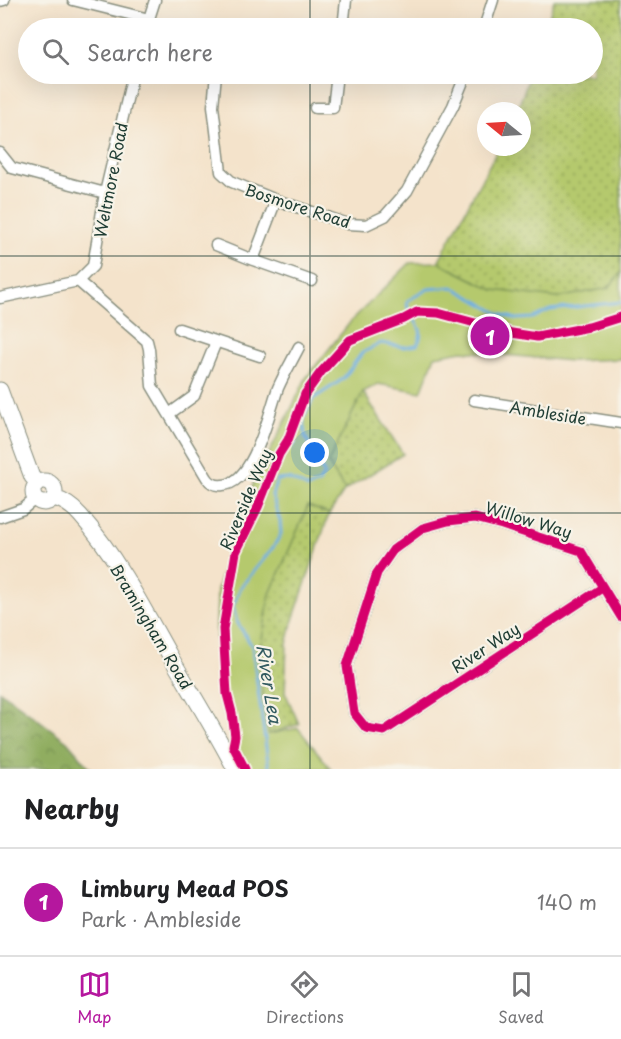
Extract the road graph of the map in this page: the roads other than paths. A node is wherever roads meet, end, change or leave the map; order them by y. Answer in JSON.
{"nodes":[{"id":1,"x":73,"y":0,"type":"edge"},
{"id":2,"x":155,"y":0,"type":"edge"},
{"id":3,"x":346,"y":0,"type":"edge"},
{"id":4,"x":493,"y":0,"type":"edge"},
{"id":5,"x":128,"y":18,"type":"edge"},
{"id":6,"x":149,"y":18,"type":"edge"},
{"id":7,"x":343,"y":18,"type":"edge"},
{"id":8,"x":487,"y":18,"type":"edge"},
{"id":9,"x":131,"y":84,"type":"edge"},
{"id":10,"x":215,"y":84,"type":"edge"},
{"id":11,"x":336,"y":84,"type":"edge"},
{"id":12,"x":462,"y":84,"type":"edge"},
{"id":13,"x":315,"y":108,"type":"dead end"},
{"id":14,"x":0,"y":153,"type":"edge"},
{"id":15,"x":105,"y":193,"type":"junction"},
{"id":16,"x":276,"y":200,"type":"junction"},
{"id":17,"x":216,"y":245,"type":"dead end"},
{"id":18,"x":253,"y":260,"type":"junction"},
{"id":19,"x":78,"y":281,"type":"junction"},
{"id":20,"x":312,"y":281,"type":"dead end"},
{"id":21,"x":0,"y":298,"type":"edge"},
{"id":22,"x":179,"y":329,"type":"dead end"},
{"id":23,"x":216,"y":342,"type":"junction"},
{"id":24,"x":299,"y":347,"type":"dead end"},
{"id":25,"x":260,"y":356,"type":"dead end"},
{"id":26,"x":0,"y":390,"type":"edge"},
{"id":27,"x":474,"y":400,"type":"dead end"},
{"id":28,"x":169,"y":414,"type":"junction"},
{"id":29,"x":621,"y":423,"type":"edge"},
{"id":30,"x":37,"y":482,"type":"junction"},
{"id":31,"x":54,"y":498,"type":"junction"},
{"id":32,"x":34,"y":499,"type":"junction"},
{"id":33,"x":0,"y":517,"type":"edge"},
{"id":34,"x":602,"y":588,"type":"junction"},
{"id":35,"x":621,"y":617,"type":"edge"},
{"id":36,"x":384,"y":731,"type":"joint"},
{"id":37,"x":235,"y":769,"type":"edge"}],
"edges":[{"from":1,"to":5,"type":"street"},
{"from":2,"to":6,"type":"street"},
{"from":3,"to":7,"type":"street"},
{"from":4,"to":8,"type":"street"},
{"from":9,"to":15,"type":"street","name":"Weltmore Road"},
{"from":10,"to":16,"type":"street","name":"Bosmore Road"},
{"from":11,"to":13,"type":"street"},
{"from":12,"to":16,"type":"street","name":"Bosmore Road"},
{"from":14,"to":15,"type":"street"},
{"from":15,"to":19,"type":"street","name":"Weltmore Road"},
{"from":16,"to":18,"type":"street"},
{"from":17,"to":18,"type":"street"},
{"from":18,"to":20,"type":"street"},
{"from":19,"to":21,"type":"street"},
{"from":19,"to":28,"type":"street"},
{"from":22,"to":23,"type":"street"},
{"from":23,"to":25,"type":"street"},
{"from":23,"to":28,"type":"street"},
{"from":24,"to":28,"type":"street"},
{"from":26,"to":30,"type":"street"},
{"from":27,"to":29,"type":"street","name":"Ambleside"},
{"from":30,"to":31,"type":"street"},
{"from":30,"to":32,"type":"street"},
{"from":31,"to":32,"type":"street"},
{"from":31,"to":37,"type":"street","name":"Bramingham Road"},
{"from":32,"to":33,"type":"street"},
{"from":34,"to":35,"type":"street","name":"Willow Way"},
{"from":34,"to":36,"type":"street","name":"River Way"},
{"from":34,"to":36,"type":"street","name":"Willow Way"}]}
